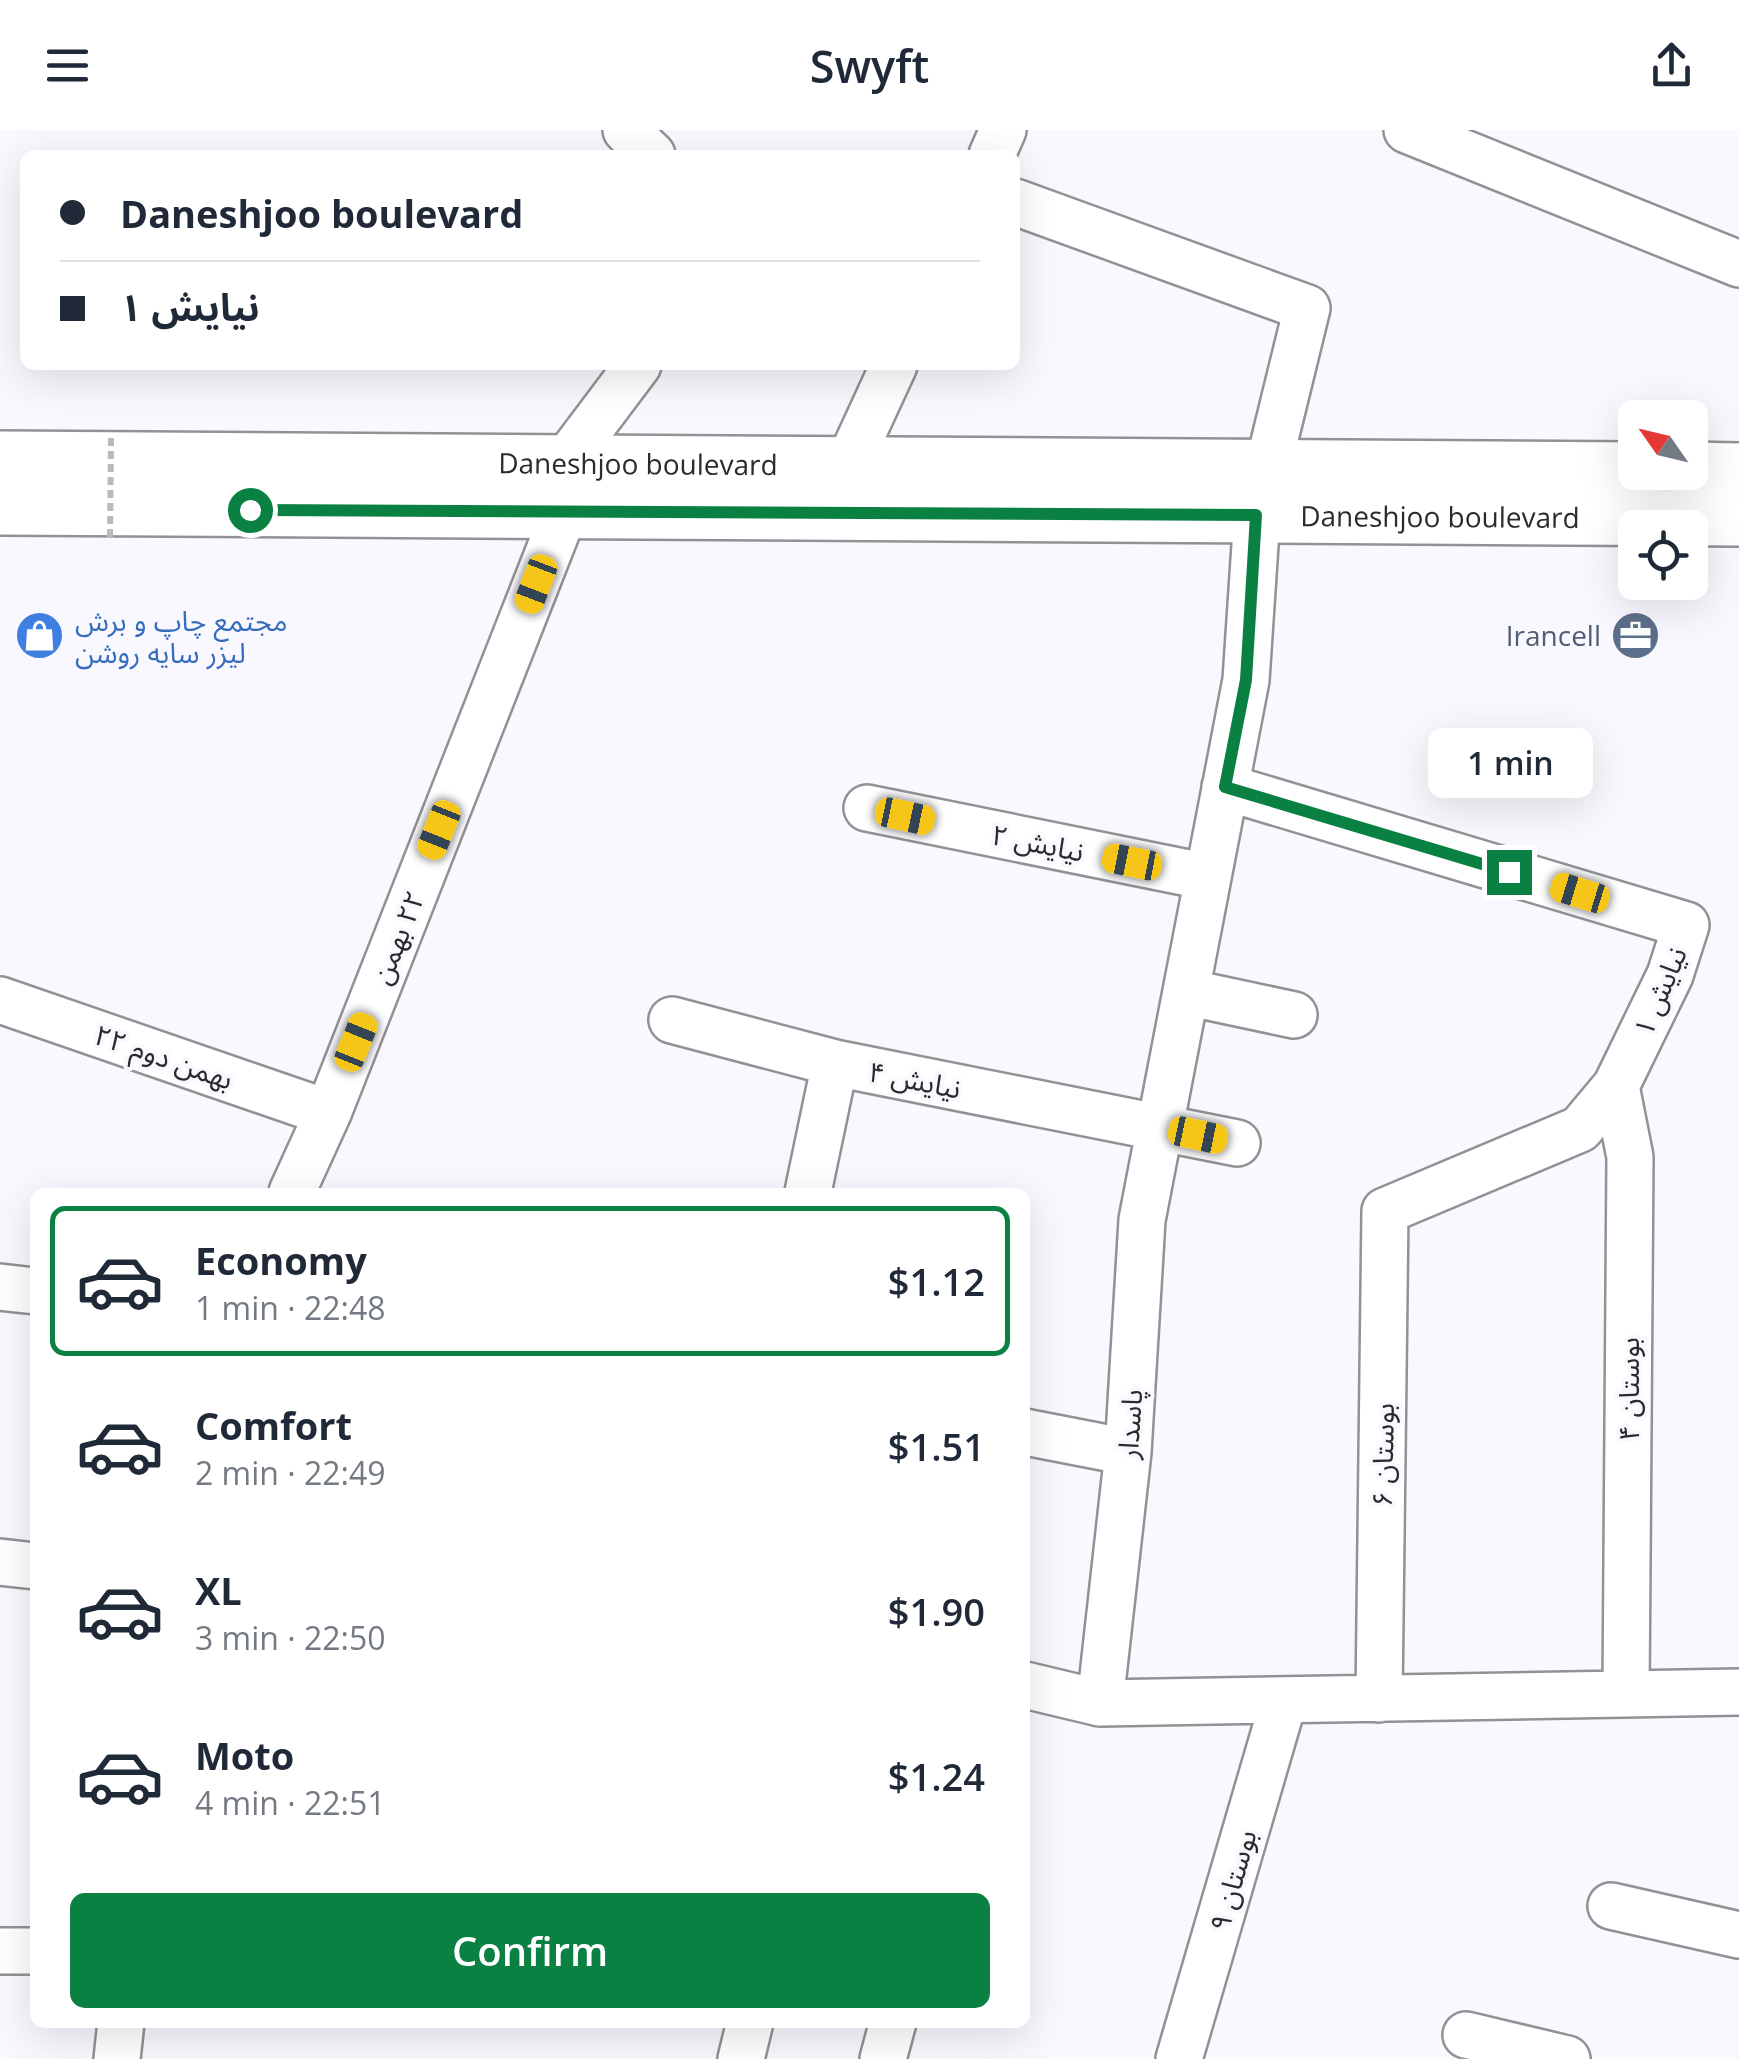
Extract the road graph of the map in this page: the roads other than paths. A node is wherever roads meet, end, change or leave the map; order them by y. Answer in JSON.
{"nodes":[{"id":1,"x":626,"y":130,"type":"edge"},
{"id":2,"x":1406,"y":130,"type":"edge"},
{"id":3,"x":647,"y":150,"type":"edge"},
{"id":4,"x":1020,"y":204,"type":"edge"},
{"id":5,"x":1739,"y":264,"type":"edge"},
{"id":6,"x":635,"y":370,"type":"edge"},
{"id":7,"x":892,"y":370,"type":"edge"},
{"id":8,"x":0,"y":459,"type":"edge"},
{"id":9,"x":848,"y":465,"type":"junction"},
{"id":10,"x":1708,"y":470,"type":"edge"},
{"id":11,"x":1739,"y":470,"type":"edge"},
{"id":12,"x":1618,"y":471,"type":"edge"},
{"id":13,"x":565,"y":488,"type":"junction"},
{"id":14,"x":1262,"y":491,"type":"junction"},
{"id":15,"x":0,"y":508,"type":"edge"},
{"id":16,"x":1739,"y":518,"type":"edge"},
{"id":17,"x":1225,"y":787,"type":"junction"},
{"id":18,"x":867,"y":808,"type":"dead end"},
{"id":19,"x":1208,"y":877,"type":"junction"},
{"id":20,"x":1186,"y":992,"type":"junction"},
{"id":21,"x":0,"y":1000,"type":"edge"},
{"id":22,"x":1294,"y":1014,"type":"dead end"},
{"id":23,"x":672,"y":1020,"type":"dead end"},
{"id":24,"x":834,"y":1063,"type":"junction"},
{"id":25,"x":1616,"y":1086,"type":"junction"},
{"id":26,"x":328,"y":1112,"type":"junction"},
{"id":27,"x":1160,"y":1127,"type":"junction"},
{"id":28,"x":1237,"y":1143,"type":"dead end"},
{"id":29,"x":294,"y":1188,"type":"edge"},
{"id":30,"x":809,"y":1188,"type":"edge"},
{"id":31,"x":1385,"y":1211,"type":"joint"},
{"id":32,"x":0,"y":1287,"type":"edge"},
{"id":33,"x":30,"y":1290,"type":"edge"},
{"id":34,"x":1030,"y":1433,"type":"edge"},
{"id":35,"x":1128,"y":1452,"type":"junction"},
{"id":36,"x":0,"y":1562,"type":"edge"},
{"id":37,"x":30,"y":1565,"type":"edge"},
{"id":38,"x":1030,"y":1686,"type":"edge"},
{"id":39,"x":1739,"y":1692,"type":"edge"},
{"id":40,"x":1626,"y":1694,"type":"junction"},
{"id":41,"x":1379,"y":1699,"type":"junction"},
{"id":42,"x":1284,"y":1700,"type":"junction"},
{"id":43,"x":1100,"y":1704,"type":"junction"},
{"id":44,"x":1611,"y":1906,"type":"dead end"},
{"id":45,"x":1739,"y":1935,"type":"edge"},
{"id":46,"x":30,"y":1950,"type":"edge"},
{"id":47,"x":0,"y":1951,"type":"edge"},
{"id":48,"x":121,"y":2028,"type":"edge"},
{"id":49,"x":749,"y":2028,"type":"edge"},
{"id":50,"x":891,"y":2028,"type":"edge"},
{"id":51,"x":1466,"y":2035,"type":"dead end"},
{"id":52,"x":118,"y":2059,"type":"edge"},
{"id":53,"x":741,"y":2059,"type":"edge"},
{"id":54,"x":883,"y":2059,"type":"edge"},
{"id":55,"x":1180,"y":2059,"type":"edge"},
{"id":56,"x":1567,"y":2059,"type":"edge"}],
"edges":[{"from":1,"to":3,"type":"street"},
{"from":2,"to":5,"type":"street"},
{"from":4,"to":14,"type":"street","name":"پاسدار"},
{"from":6,"to":13,"type":"street","name":"٢٢ بهمن"},
{"from":7,"to":9,"type":"street"},
{"from":8,"to":13,"type":"main road","name":"Daneshjoo boulevard"},
{"from":9,"to":13,"type":"main road","name":"Daneshjoo boulevard"},
{"from":9,"to":14,"type":"main road","name":"Daneshjoo boulevard"},
{"from":10,"to":11,"type":"main road"},
{"from":12,"to":14,"type":"main road","name":"Daneshjoo boulevard"},
{"from":13,"to":14,"type":"main road","name":"Daneshjoo boulevard"},
{"from":13,"to":15,"type":"main road","name":"Daneshjoo boulevard"},
{"from":13,"to":26,"type":"street","name":"٢٢ بهمن"},
{"from":14,"to":16,"type":"main road","name":"Daneshjoo boulevard"},
{"from":14,"to":17,"type":"street","name":"پاسدار"},
{"from":17,"to":19,"type":"street","name":"پاسدار"},
{"from":17,"to":25,"type":"street","name":"نیایش ۱"},
{"from":18,"to":19,"type":"street","name":"نیایش ۲"},
{"from":19,"to":20,"type":"street","name":"پاسدار"},
{"from":20,"to":22,"type":"street"},
{"from":20,"to":27,"type":"street","name":"پاسدار"},
{"from":21,"to":26,"type":"street","name":"۲۲ بهمن دوم"},
{"from":23,"to":24,"type":"street","name":"نیایش ۴"},
{"from":24,"to":27,"type":"street","name":"نیایش ۴"},
{"from":24,"to":30,"type":"street"},
{"from":25,"to":31,"type":"street","name":"نیایش ۱"},
{"from":25,"to":40,"type":"street","name":"بوستان ۴"},
{"from":26,"to":29,"type":"street","name":"٢٢ بهمن"},
{"from":27,"to":28,"type":"street","name":"نیایش ۴"},
{"from":27,"to":35,"type":"street","name":"پاسدار"},
{"from":31,"to":41,"type":"street","name":"بوستان ۶"},
{"from":32,"to":33,"type":"street"},
{"from":34,"to":35,"type":"street"},
{"from":35,"to":43,"type":"street","name":"پاسدار"},
{"from":36,"to":37,"type":"street"},
{"from":38,"to":43,"type":"street"},
{"from":39,"to":40,"type":"street"},
{"from":40,"to":41,"type":"street"},
{"from":41,"to":42,"type":"street"},
{"from":42,"to":43,"type":"street"},
{"from":42,"to":55,"type":"street","name":"بوستان ۹"},
{"from":44,"to":45,"type":"street"},
{"from":46,"to":47,"type":"street"},
{"from":48,"to":52,"type":"street"},
{"from":49,"to":53,"type":"street"},
{"from":50,"to":54,"type":"street"},
{"from":51,"to":56,"type":"street"}]}
